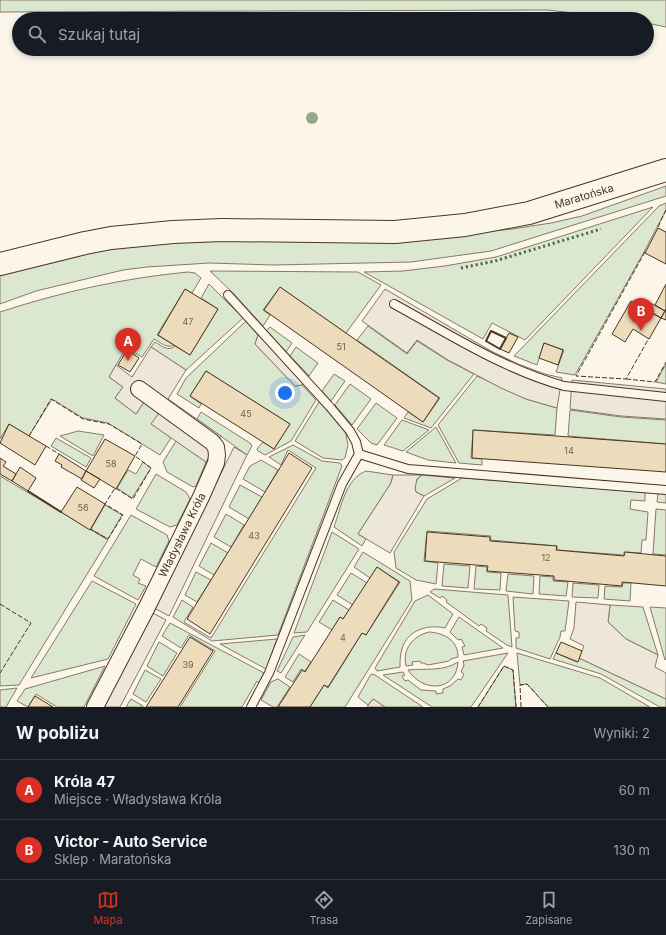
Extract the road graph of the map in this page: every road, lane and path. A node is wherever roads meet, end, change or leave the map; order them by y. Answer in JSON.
{"nodes":[{"id":1,"x":666,"y":170,"type":"edge"},
{"id":2,"x":0,"y":264,"type":"edge"},
{"id":3,"x":228,"y":296,"type":"dead end"},
{"id":4,"x":394,"y":304,"type":"dead end"},
{"id":5,"x":139,"y":389,"type":"dead end"},
{"id":6,"x":666,"y":397,"type":"edge"},
{"id":7,"x":360,"y":454,"type":"junction"},
{"id":8,"x":666,"y":490,"type":"edge"},
{"id":9,"x":95,"y":707,"type":"edge"},
{"id":10,"x":251,"y":707,"type":"edge"}],
"edges":[{"from":1,"to":2,"type":"main road","name":"Maratońska"},
{"from":3,"to":7,"type":"lane"},
{"from":4,"to":6,"type":"lane"},
{"from":5,"to":9,"type":"street","name":"Władysława Króla"},
{"from":7,"to":8,"type":"lane"},
{"from":7,"to":10,"type":"lane"}]}
